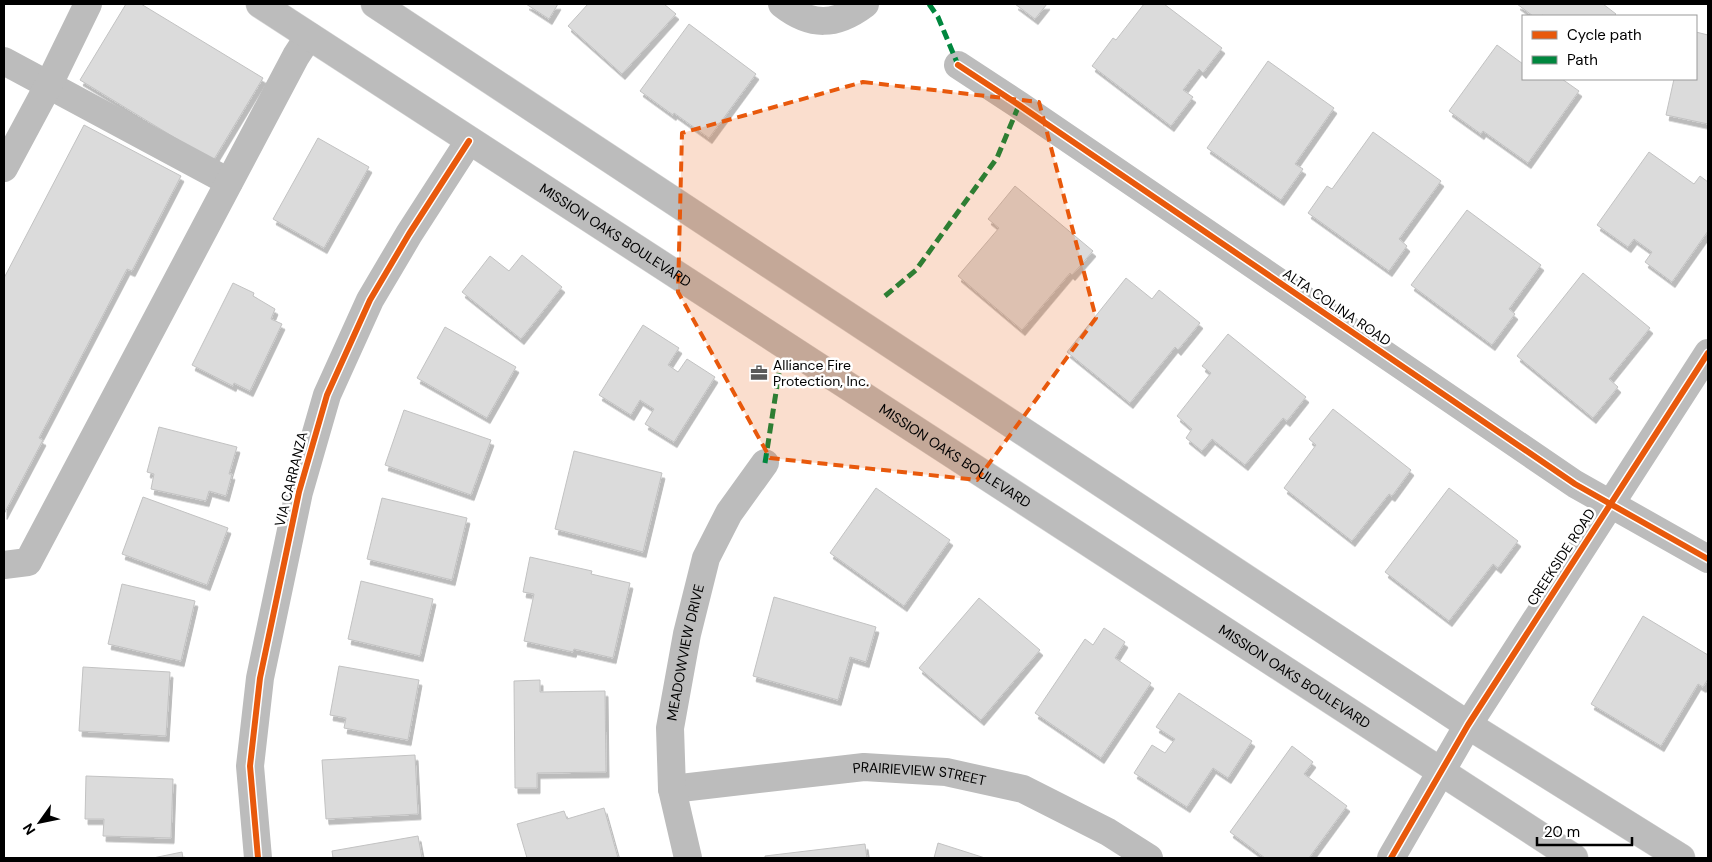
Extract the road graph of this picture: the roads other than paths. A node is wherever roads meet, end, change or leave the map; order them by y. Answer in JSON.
{"nodes":[{"id":1,"x":88,"y":4,"type":"edge"},
{"id":2,"x":260,"y":4,"type":"edge"},
{"id":3,"x":782,"y":4,"type":"edge"},
{"id":4,"x":865,"y":4,"type":"edge"},
{"id":5,"x":380,"y":5,"type":"edge"},
{"id":6,"x":309,"y":36,"type":"junction"},
{"id":7,"x":4,"y":61,"type":"edge"},
{"id":8,"x":958,"y":65,"type":"dead end"},
{"id":9,"x":48,"y":86,"type":"junction"},
{"id":10,"x":469,"y":140,"type":"junction"},
{"id":11,"x":4,"y":168,"type":"edge"},
{"id":12,"x":229,"y":182,"type":"junction"},
{"id":13,"x":1708,"y":353,"type":"edge"},
{"id":14,"x":765,"y":463,"type":"dead end"},
{"id":15,"x":1610,"y":505,"type":"junction"},
{"id":16,"x":1708,"y":559,"type":"edge"},
{"id":17,"x":4,"y":565,"type":"edge"},
{"id":18,"x":1468,"y":725,"type":"junction"},
{"id":19,"x":1440,"y":772,"type":"junction"},
{"id":20,"x":672,"y":789,"type":"junction"},
{"id":21,"x":258,"y":858,"type":"edge"},
{"id":22,"x":688,"y":858,"type":"edge"},
{"id":23,"x":1149,"y":858,"type":"edge"},
{"id":24,"x":1391,"y":858,"type":"edge"},
{"id":25,"x":1574,"y":858,"type":"edge"},
{"id":26,"x":1681,"y":858,"type":"edge"}],
"edges":[{"from":1,"to":9,"type":"street"},
{"from":2,"to":6,"type":"street","name":"MISSION OAKS BOULEVARD"},
{"from":3,"to":4,"type":"street"},
{"from":5,"to":18,"type":"street"},
{"from":6,"to":10,"type":"street","name":"MISSION OAKS BOULEVARD"},
{"from":6,"to":12,"type":"street"},
{"from":7,"to":9,"type":"street"},
{"from":8,"to":15,"type":"street","name":"ALTA COLINA ROAD"},
{"from":9,"to":11,"type":"street"},
{"from":9,"to":12,"type":"street"},
{"from":10,"to":19,"type":"street","name":"MISSION OAKS BOULEVARD"},
{"from":10,"to":21,"type":"street","name":"VIA CARRANZA"},
{"from":12,"to":17,"type":"street"},
{"from":13,"to":15,"type":"street","name":"CREEKSIDE ROAD"},
{"from":14,"to":20,"type":"street","name":"MEADOWVIEW DRIVE"},
{"from":15,"to":16,"type":"street","name":"ALTA COLINA ROAD"},
{"from":15,"to":18,"type":"street","name":"CREEKSIDE ROAD"},
{"from":18,"to":19,"type":"street","name":"CREEKSIDE ROAD"},
{"from":18,"to":26,"type":"street"},
{"from":19,"to":24,"type":"street","name":"CREEKSIDE ROAD"},
{"from":19,"to":25,"type":"street","name":"MISSION OAKS BOULEVARD"},
{"from":20,"to":22,"type":"street","name":"MEADOWVIEW DRIVE"},
{"from":20,"to":23,"type":"street","name":"PRAIRIEVIEW STREET"}]}
